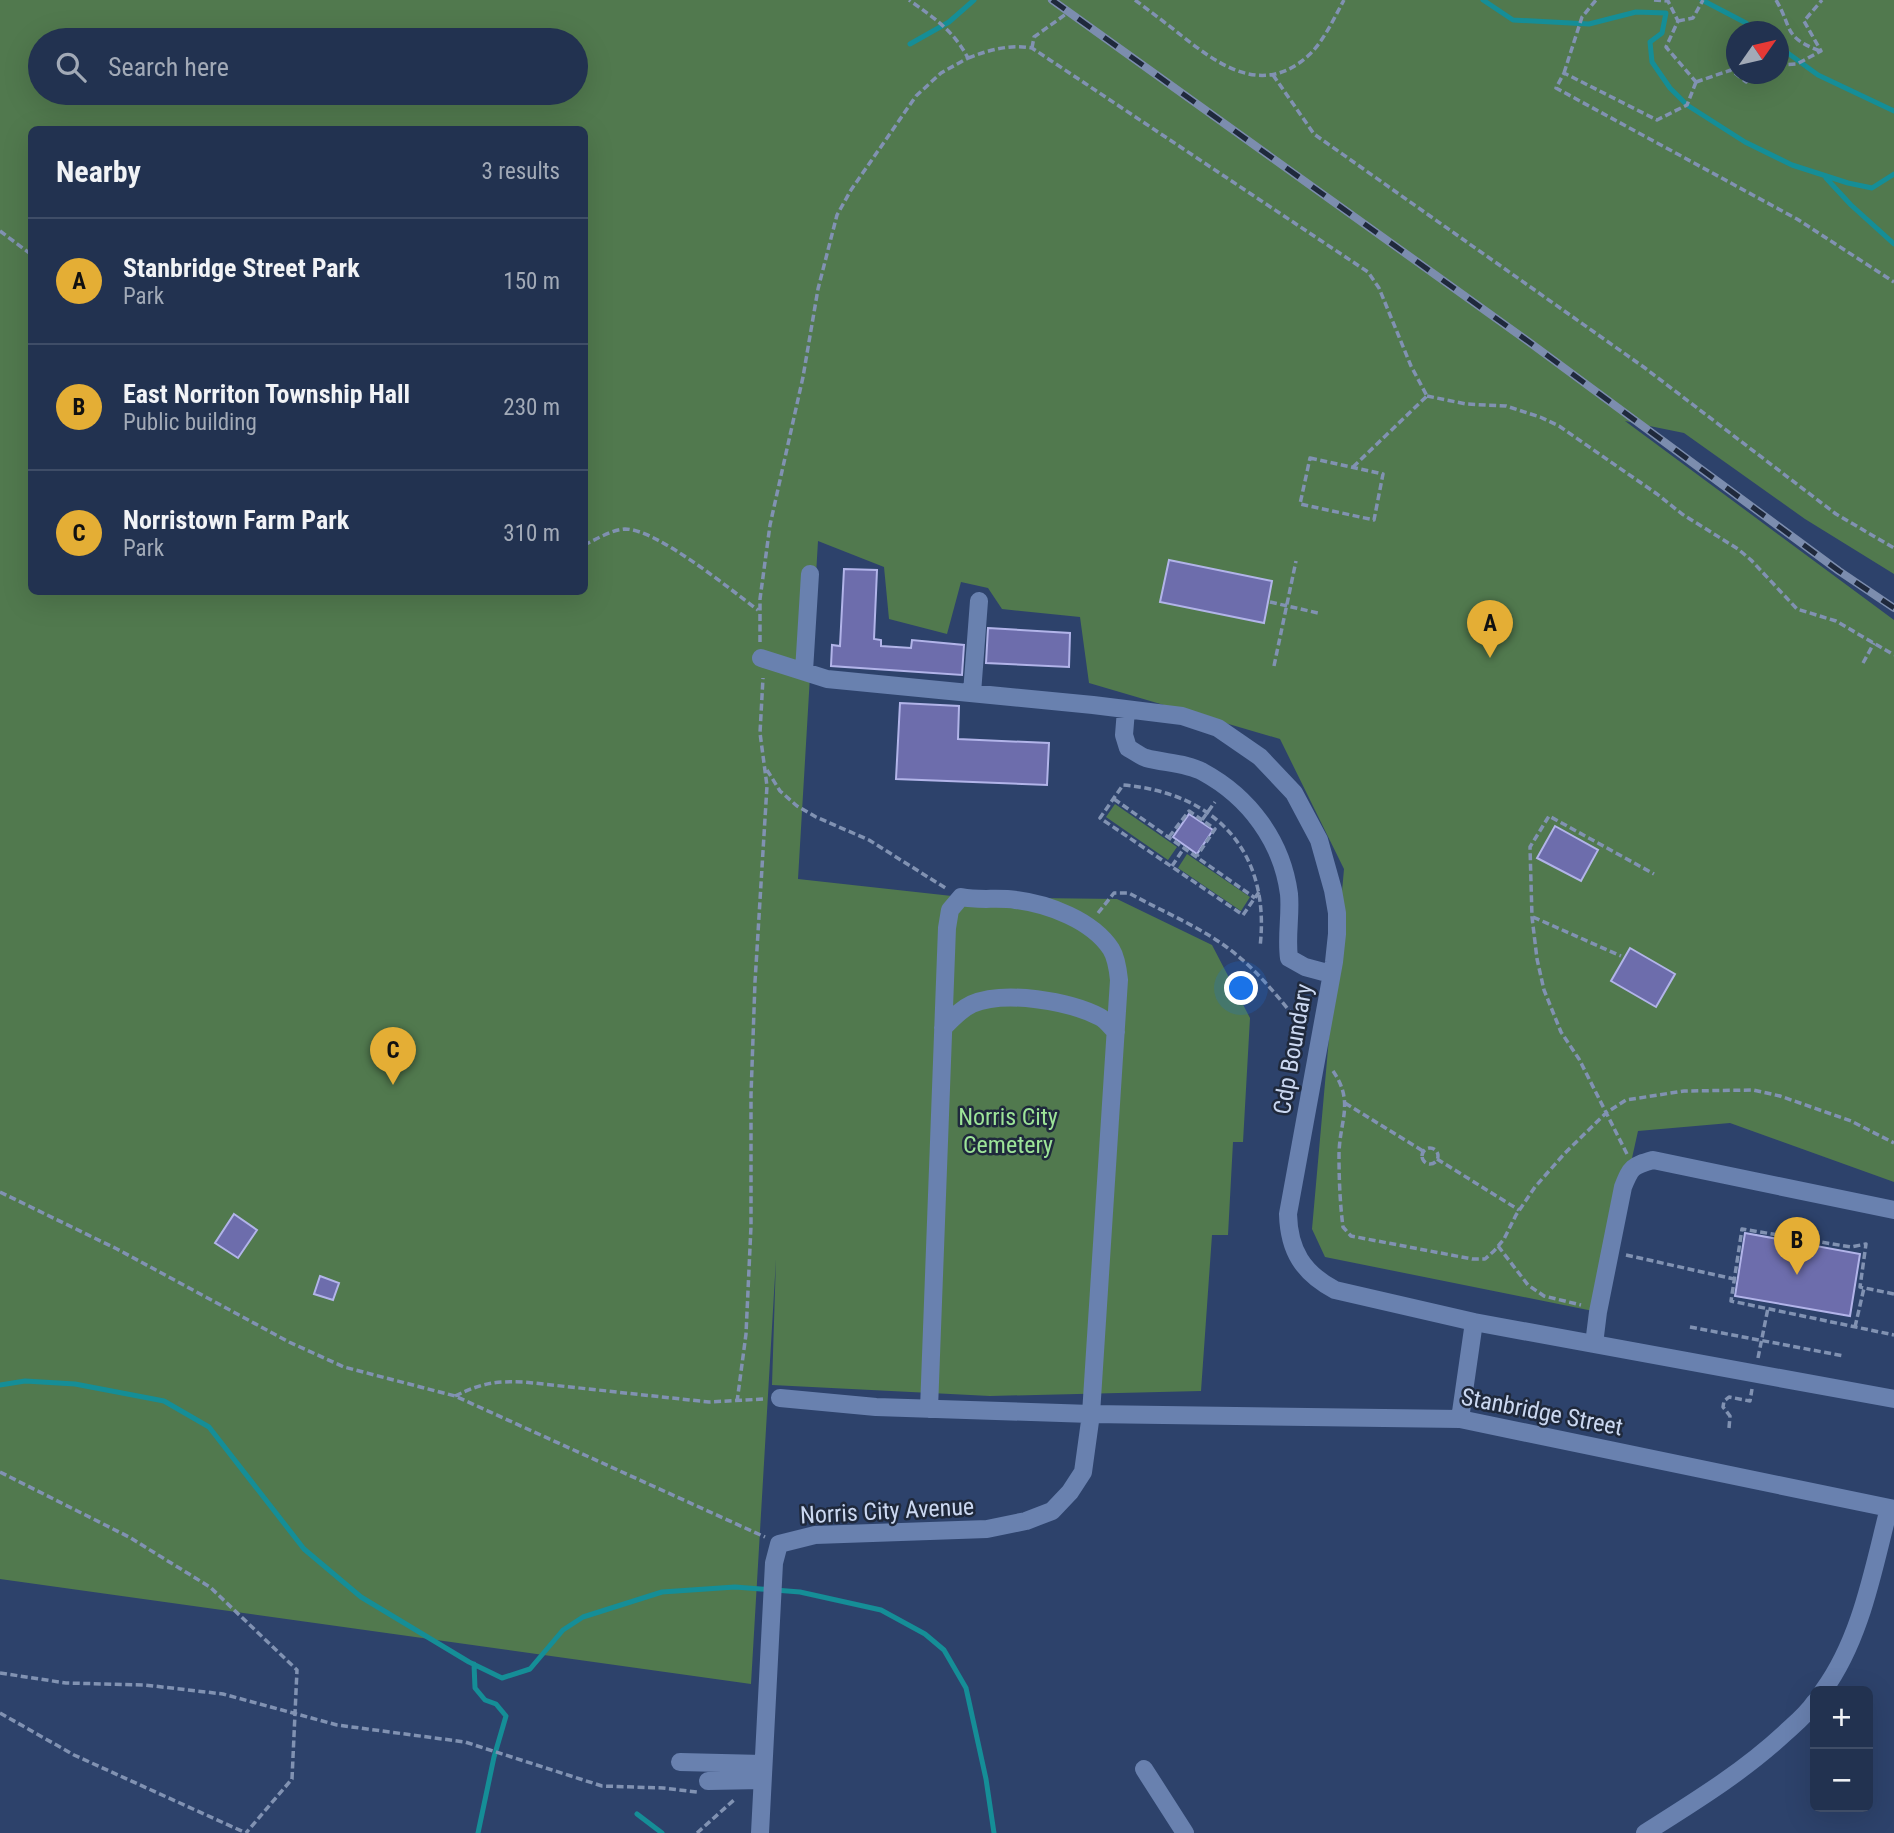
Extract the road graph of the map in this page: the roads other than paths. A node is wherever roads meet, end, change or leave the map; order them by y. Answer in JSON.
{"nodes":[{"id":1,"x":810,"y":574,"type":"dead end"},
{"id":2,"x":979,"y":601,"type":"dead end"},
{"id":3,"x":761,"y":658,"type":"dead end"},
{"id":4,"x":804,"y":671,"type":"junction"},
{"id":5,"x":972,"y":693,"type":"junction"},
{"id":6,"x":1126,"y":709,"type":"junction"},
{"id":7,"x":1331,"y":974,"type":"junction"},
{"id":8,"x":943,"y":1028,"type":"junction"},
{"id":9,"x":1116,"y":1032,"type":"junction"},
{"id":10,"x":1894,"y":1210,"type":"edge"},
{"id":11,"x":1474,"y":1322,"type":"junction"},
{"id":12,"x":1594,"y":1344,"type":"junction"},
{"id":13,"x":780,"y":1398,"type":"road end"},
{"id":14,"x":1894,"y":1399,"type":"edge"},
{"id":15,"x":929,"y":1409,"type":"junction"},
{"id":16,"x":1091,"y":1414,"type":"junction"},
{"id":17,"x":1460,"y":1419,"type":"junction"},
{"id":18,"x":1892,"y":1508,"type":"edge"},
{"id":19,"x":1827,"y":1686,"type":"edge"},
{"id":20,"x":1810,"y":1710,"type":"edge"},
{"id":21,"x":680,"y":1762,"type":"dead end"},
{"id":22,"x":1143,"y":1769,"type":"dead end"},
{"id":23,"x":763,"y":1772,"type":"junction"},
{"id":24,"x":704,"y":1787,"type":"road end"},
{"id":25,"x":760,"y":1833,"type":"edge"},
{"id":26,"x":1185,"y":1833,"type":"edge"},
{"id":27,"x":1645,"y":1833,"type":"edge"}],
"edges":[{"from":1,"to":4,"type":"street"},
{"from":2,"to":5,"type":"street"},
{"from":3,"to":4,"type":"street","name":"Cdp Boundary"},
{"from":4,"to":5,"type":"street","name":"Cdp Boundary"},
{"from":5,"to":6,"type":"street","name":"Cdp Boundary"},
{"from":6,"to":7,"type":"street"},
{"from":6,"to":7,"type":"street","name":"Cdp Boundary"},
{"from":7,"to":11,"type":"street","name":"Cdp Boundary"},
{"from":8,"to":9,"type":"street"},
{"from":8,"to":9,"type":"street","name":"Norris City Avenue"},
{"from":8,"to":15,"type":"street"},
{"from":9,"to":16,"type":"street","name":"Norris City Avenue"},
{"from":10,"to":12,"type":"street"},
{"from":11,"to":12,"type":"street","name":"Cdp Boundary"},
{"from":11,"to":17,"type":"street"},
{"from":12,"to":14,"type":"street","name":"Cdp Boundary"},
{"from":13,"to":15,"type":"street","name":"Stanbridge Street"},
{"from":15,"to":16,"type":"street","name":"Stanbridge Street"},
{"from":16,"to":17,"type":"street","name":"Stanbridge Street"},
{"from":16,"to":23,"type":"street","name":"Norris City Avenue"},
{"from":17,"to":18,"type":"street","name":"Stanbridge Street"},
{"from":18,"to":19,"type":"street"},
{"from":20,"to":27,"type":"street"},
{"from":21,"to":23,"type":"street"},
{"from":22,"to":26,"type":"street"},
{"from":23,"to":24,"type":"street"},
{"from":23,"to":25,"type":"street","name":"Norris City Avenue"}]}
